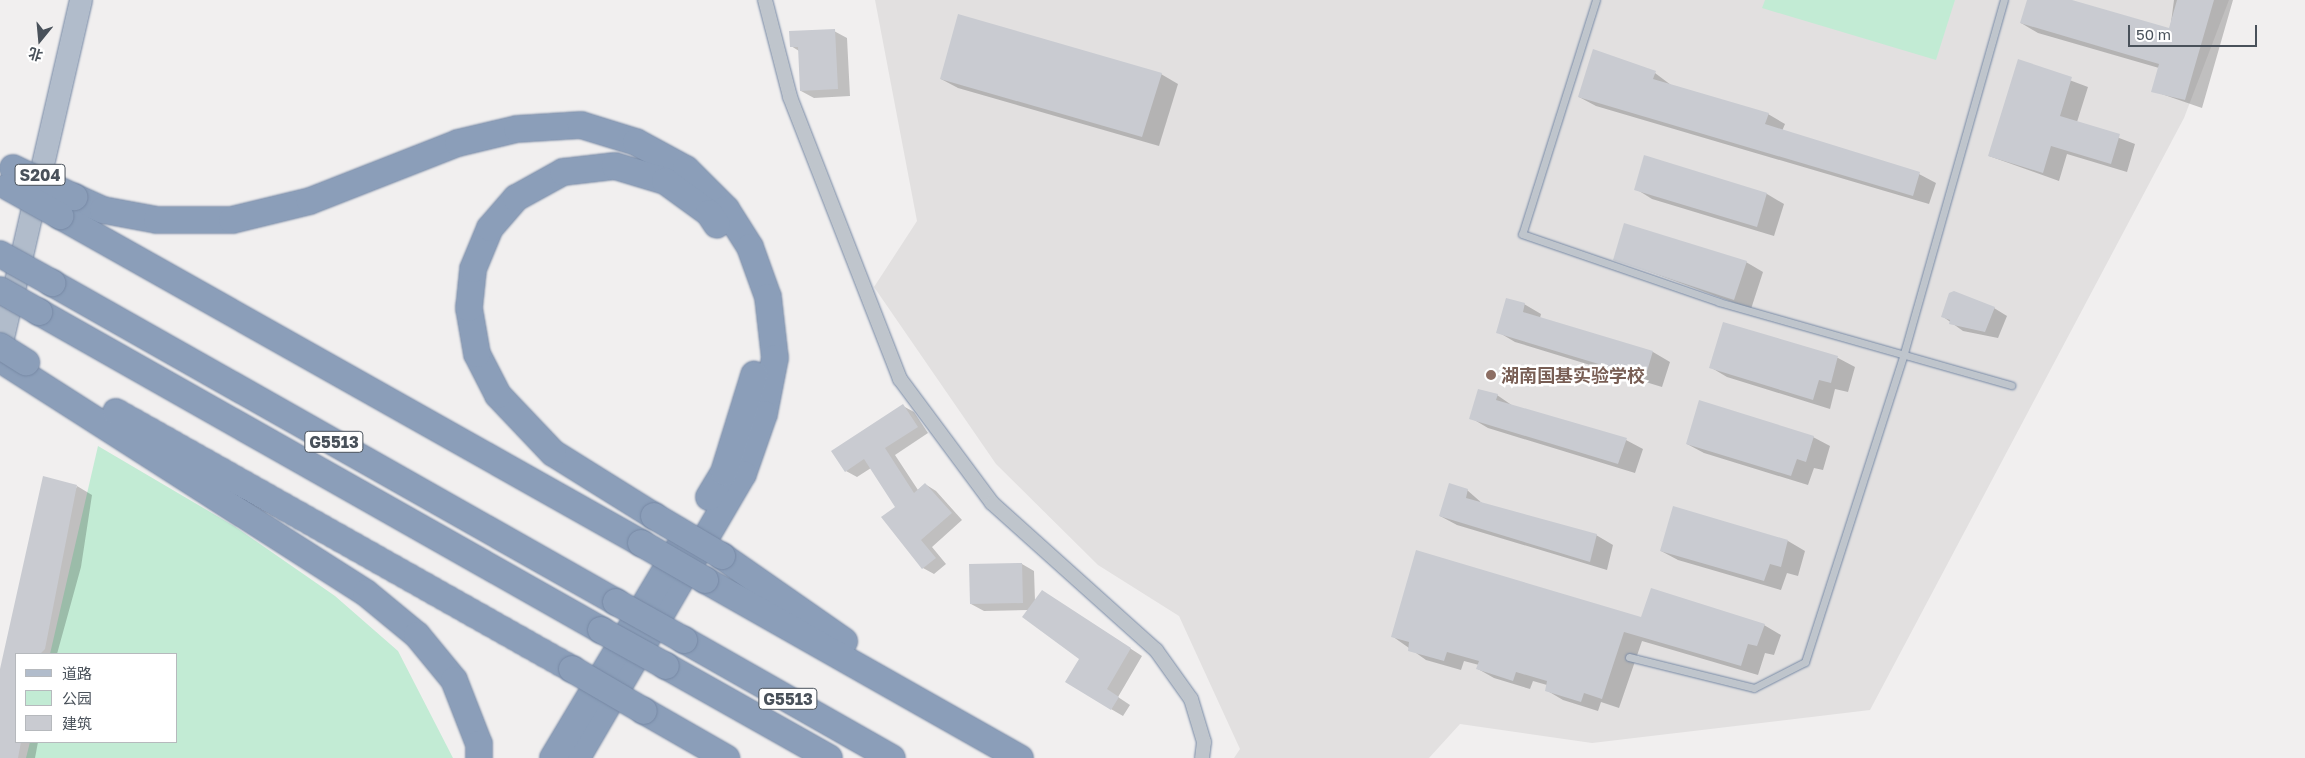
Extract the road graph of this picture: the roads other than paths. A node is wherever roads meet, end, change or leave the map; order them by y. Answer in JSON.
{"nodes":[{"id":1,"x":81,"y":0,"type":"edge"},
{"id":2,"x":766,"y":0,"type":"edge"},
{"id":3,"x":1596,"y":0,"type":"edge"},
{"id":4,"x":2004,"y":0,"type":"edge"},
{"id":5,"x":5,"y":175,"type":"edge"},
{"id":6,"x":67,"y":207,"type":"junction"},
{"id":7,"x":0,"y":254,"type":"edge"},
{"id":8,"x":0,"y":290,"type":"edge"},
{"id":9,"x":0,"y":346,"type":"edge"},
{"id":10,"x":0,"y":351,"type":"edge"},
{"id":11,"x":1904,"y":354,"type":"junction"},
{"id":12,"x":15,"y":364,"type":"edge"},
{"id":13,"x":2011,"y":385,"type":"dead end"},
{"id":14,"x":1630,"y":657,"type":"dead end"},
{"id":15,"x":971,"y":730,"type":"junction"},
{"id":16,"x":479,"y":758,"type":"edge"},
{"id":17,"x":553,"y":758,"type":"edge"},
{"id":18,"x":577,"y":758,"type":"edge"},
{"id":19,"x":726,"y":758,"type":"edge"},
{"id":20,"x":828,"y":758,"type":"edge"},
{"id":21,"x":892,"y":758,"type":"edge"},
{"id":22,"x":1020,"y":758,"type":"edge"},
{"id":23,"x":1202,"y":758,"type":"edge"}],
"edges":[{"from":1,"to":10,"type":"main road","number":"S204"},
{"from":2,"to":23,"type":"street"},
{"from":3,"to":11,"type":"lane"},
{"from":4,"to":11,"type":"lane"},
{"from":5,"to":6,"type":"highway","bridge":true},
{"from":6,"to":15,"type":"highway","bridge":true},
{"from":6,"to":18,"type":"highway"},
{"from":7,"to":21,"type":"highway","number":"G5513","bridge":true},
{"from":8,"to":20,"type":"highway","number":"G5513","bridge":true},
{"from":9,"to":12,"type":"highway","bridge":true},
{"from":11,"to":13,"type":"lane"},
{"from":11,"to":14,"type":"lane"},
{"from":12,"to":16,"type":"highway"},
{"from":12,"to":19,"type":"highway","bridge":true},
{"from":15,"to":17,"type":"highway","bridge":true},
{"from":15,"to":22,"type":"highway"}]}
